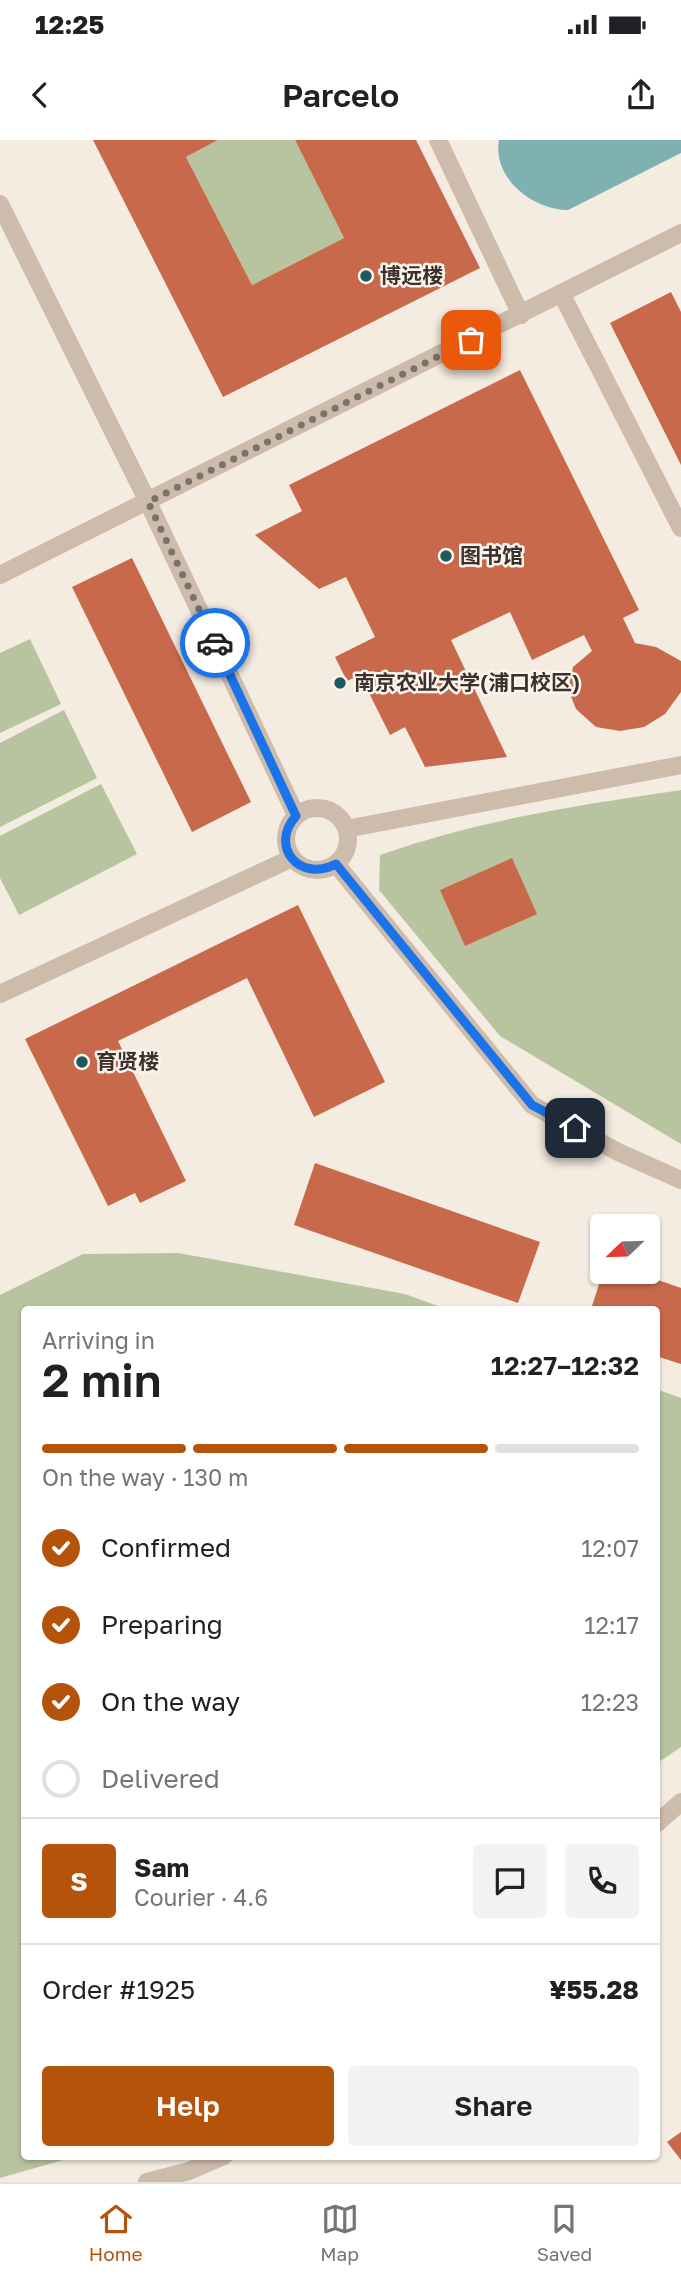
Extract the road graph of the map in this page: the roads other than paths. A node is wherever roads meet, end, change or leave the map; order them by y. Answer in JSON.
{"nodes":[{"id":1,"x":438,"y":140,"type":"edge"},
{"id":2,"x":0,"y":204,"type":"edge"},
{"id":3,"x":681,"y":233,"type":"edge"},
{"id":4,"x":562,"y":295,"type":"junction"},
{"id":5,"x":521,"y":315,"type":"junction"},
{"id":6,"x":148,"y":502,"type":"junction"},
{"id":7,"x":681,"y":528,"type":"edge"},
{"id":8,"x":0,"y":575,"type":"edge"},
{"id":9,"x":681,"y":765,"type":"edge"},
{"id":10,"x":296,"y":816,"type":"junction"},
{"id":11,"x":346,"y":829,"type":"junction"},
{"id":12,"x":292,"y":858,"type":"junction"},
{"id":13,"x":336,"y":864,"type":"junction"},
{"id":14,"x":0,"y":994,"type":"edge"},
{"id":15,"x":681,"y":1180,"type":"edge"},
{"id":16,"x":681,"y":1802,"type":"edge"},
{"id":17,"x":660,"y":1820,"type":"edge"},
{"id":18,"x":215,"y":2160,"type":"edge"},
{"id":19,"x":147,"y":2182,"type":"edge"}],
"edges":[{"from":1,"to":5,"type":"lane"},
{"from":2,"to":6,"type":"lane"},
{"from":3,"to":4,"type":"lane"},
{"from":4,"to":5,"type":"lane"},
{"from":4,"to":7,"type":"lane"},
{"from":5,"to":6,"type":"lane"},
{"from":6,"to":8,"type":"lane"},
{"from":6,"to":10,"type":"lane"},
{"from":9,"to":11,"type":"lane"},
{"from":10,"to":11,"type":"lane"},
{"from":10,"to":12,"type":"lane"},
{"from":11,"to":13,"type":"lane"},
{"from":12,"to":13,"type":"lane"},
{"from":12,"to":14,"type":"lane"},
{"from":13,"to":15,"type":"lane"},
{"from":16,"to":17,"type":"lane"},
{"from":18,"to":19,"type":"lane"}]}
